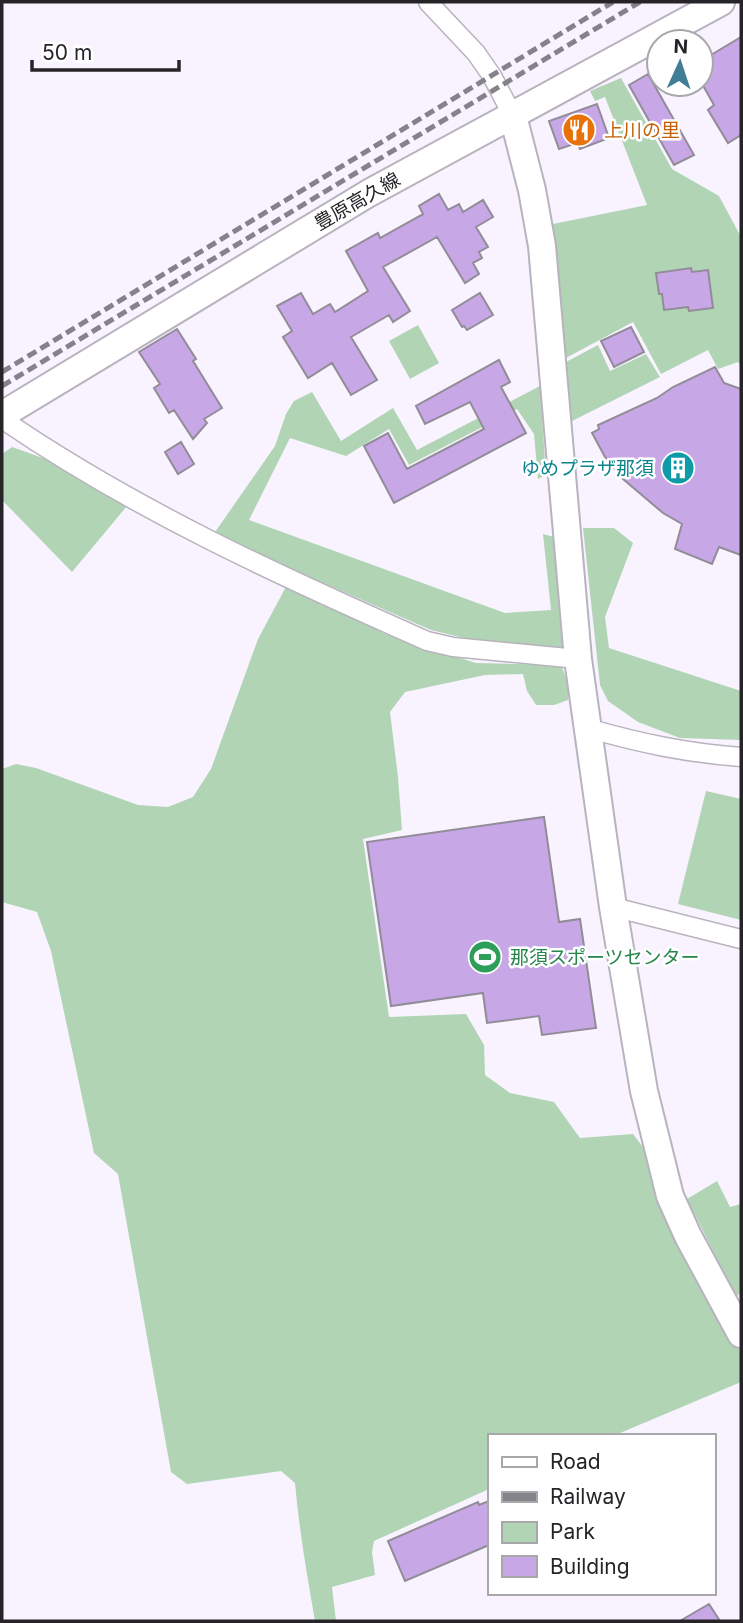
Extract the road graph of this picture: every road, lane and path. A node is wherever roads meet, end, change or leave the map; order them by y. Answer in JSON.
{"nodes":[{"id":1,"x":428,"y":2,"type":"edge"},
{"id":2,"x":721,"y":2,"type":"edge"},
{"id":3,"x":513,"y":116,"type":"junction"},
{"id":4,"x":2,"y":417,"type":"edge"},
{"id":5,"x":578,"y":659,"type":"junction"},
{"id":6,"x":587,"y":728,"type":"junction"},
{"id":7,"x":741,"y":757,"type":"edge"},
{"id":8,"x":613,"y":906,"type":"junction"},
{"id":9,"x":741,"y":939,"type":"edge"},
{"id":10,"x":741,"y":1334,"type":"edge"}],
"edges":[{"from":1,"to":3,"type":"street"},
{"from":2,"to":3,"type":"street","name":"豊原高久線"},
{"from":3,"to":4,"type":"street","name":"豊原高久線"},
{"from":3,"to":5,"type":"street"},
{"from":4,"to":5,"type":"street"},
{"from":5,"to":6,"type":"street"},
{"from":6,"to":7,"type":"street"},
{"from":6,"to":8,"type":"street"},
{"from":8,"to":9,"type":"street"},
{"from":8,"to":10,"type":"street"}]}
